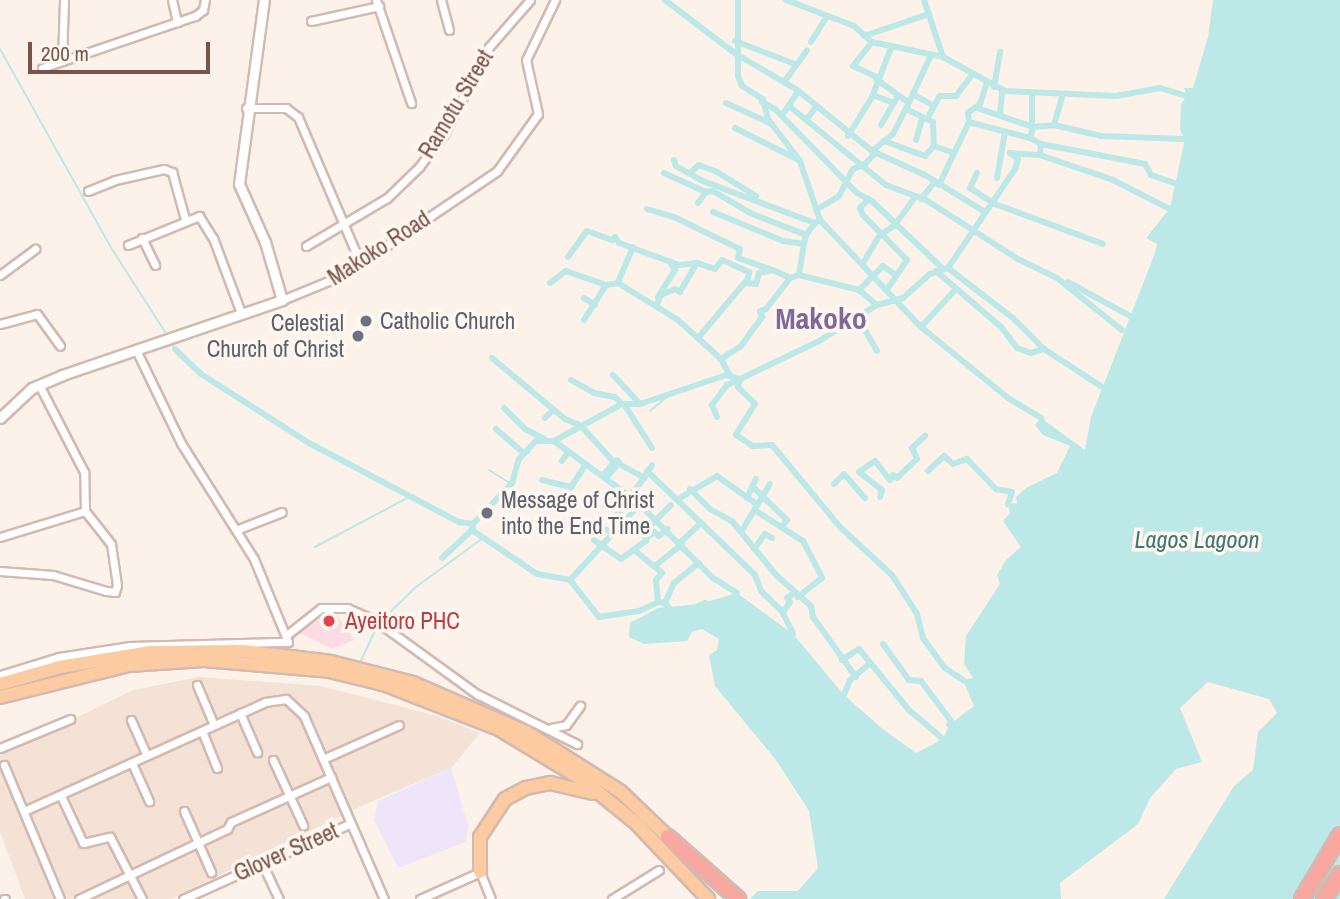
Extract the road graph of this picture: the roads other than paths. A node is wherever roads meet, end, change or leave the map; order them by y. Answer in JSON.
{"nodes":[{"id":1,"x":64,"y":0,"type":"edge"},
{"id":2,"x":173,"y":0,"type":"edge"},
{"id":3,"x":205,"y":0,"type":"edge"},
{"id":4,"x":264,"y":0,"type":"edge"},
{"id":5,"x":441,"y":0,"type":"edge"},
{"id":6,"x":530,"y":0,"type":"edge"},
{"id":7,"x":555,"y":0,"type":"edge"},
{"id":8,"x":378,"y":3,"type":"edge"},
{"id":9,"x":311,"y":21,"type":"dead end"},
{"id":10,"x":177,"y":22,"type":"junction"},
{"id":11,"x":449,"y":30,"type":"dead end"},
{"id":12,"x":62,"y":61,"type":"junction"},
{"id":13,"x":42,"y":68,"type":"dead end"},
{"id":14,"x":411,"y":103,"type":"dead end"},
{"id":15,"x":246,"y":108,"type":"junction"},
{"id":16,"x":88,"y":191,"type":"dead end"},
{"id":17,"x":185,"y":219,"type":"junction"},
{"id":18,"x":342,"y":224,"type":"junction"},
{"id":19,"x":142,"y":238,"type":"junction"},
{"id":20,"x":128,"y":245,"type":"dead end"},
{"id":21,"x":306,"y":246,"type":"dead end"},
{"id":22,"x":35,"y":250,"type":"dead end"},
{"id":23,"x":359,"y":260,"type":"junction"},
{"id":24,"x":155,"y":265,"type":"dead end"},
{"id":25,"x":0,"y":275,"type":"edge"},
{"id":26,"x":282,"y":300,"type":"junction"},
{"id":27,"x":242,"y":313,"type":"junction"},
{"id":28,"x":0,"y":324,"type":"edge"},
{"id":29,"x":60,"y":346,"type":"dead end"},
{"id":30,"x":136,"y":350,"type":"junction"},
{"id":31,"x":39,"y":385,"type":"junction"},
{"id":32,"x":0,"y":418,"type":"edge"},
{"id":33,"x":85,"y":511,"type":"junction"},
{"id":34,"x":282,"y":512,"type":"dead end"},
{"id":35,"x":236,"y":530,"type":"junction"},
{"id":36,"x":0,"y":537,"type":"edge"},
{"id":37,"x":0,"y":571,"type":"edge"},
{"id":38,"x":288,"y":634,"type":"junction"},
{"id":39,"x":330,"y":666,"type":"junction"},
{"id":40,"x":0,"y":675,"type":"edge"},
{"id":41,"x":384,"y":679,"type":"junction"},
{"id":42,"x":0,"y":684,"type":"edge"},
{"id":43,"x":197,"y":685,"type":"dead end"},
{"id":44,"x":0,"y":697,"type":"edge"},
{"id":45,"x":580,"y":706,"type":"dead end"},
{"id":46,"x":240,"y":713,"type":"junction"},
{"id":47,"x":70,"y":719,"type":"dead end"},
{"id":48,"x":131,"y":720,"type":"dead end"},
{"id":49,"x":399,"y":724,"type":"dead end"},
{"id":50,"x":214,"y":725,"type":"junction"},
{"id":51,"x":551,"y":728,"type":"junction"},
{"id":52,"x":202,"y":731,"type":"junction"},
{"id":53,"x":577,"y":744,"type":"dead end"},
{"id":54,"x":0,"y":748,"type":"edge"},
{"id":55,"x":257,"y":752,"type":"dead end"},
{"id":56,"x":146,"y":756,"type":"junction"},
{"id":57,"x":323,"y":759,"type":"junction"},
{"id":58,"x":274,"y":760,"type":"dead end"},
{"id":59,"x":132,"y":763,"type":"junction"},
{"id":60,"x":4,"y":765,"type":"dead end"},
{"id":61,"x":216,"y":768,"type":"dead end"},
{"id":62,"x":331,"y":777,"type":"junction"},
{"id":63,"x":290,"y":795,"type":"junction"},
{"id":64,"x":61,"y":796,"type":"junction"},
{"id":65,"x":149,"y":801,"type":"dead end"},
{"id":66,"x":24,"y":811,"type":"junction"},
{"id":67,"x":184,"y":811,"type":"dead end"},
{"id":68,"x":623,"y":811,"type":"junction"},
{"id":69,"x":640,"y":818,"type":"junction"},
{"id":70,"x":351,"y":823,"type":"junction"},
{"id":71,"x":303,"y":825,"type":"dead end"},
{"id":72,"x":1340,"y":835,"type":"edge"},
{"id":73,"x":668,"y":837,"type":"junction"},
{"id":74,"x":198,"y":842,"type":"junction"},
{"id":75,"x":262,"y":863,"type":"junction"},
{"id":76,"x":659,"y":870,"type":"dead end"},
{"id":77,"x":211,"y":872,"type":"dead end"},
{"id":78,"x":480,"y":873,"type":"junction"},
{"id":79,"x":1340,"y":874,"type":"edge"},
{"id":80,"x":130,"y":876,"type":"junction"},
{"id":81,"x":60,"y":899,"type":"edge"},
{"id":82,"x":79,"y":899,"type":"edge"},
{"id":83,"x":142,"y":899,"type":"edge"},
{"id":84,"x":183,"y":899,"type":"edge"},
{"id":85,"x":279,"y":899,"type":"edge"},
{"id":86,"x":384,"y":899,"type":"edge"},
{"id":87,"x":420,"y":899,"type":"edge"},
{"id":88,"x":491,"y":899,"type":"edge"},
{"id":89,"x":612,"y":899,"type":"edge"},
{"id":90,"x":708,"y":899,"type":"edge"},
{"id":91,"x":723,"y":899,"type":"edge"},
{"id":92,"x":738,"y":899,"type":"edge"},
{"id":93,"x":1302,"y":899,"type":"edge"},
{"id":94,"x":1324,"y":899,"type":"edge"}],
"edges":[{"from":1,"to":12,"type":"street"},
{"from":2,"to":10,"type":"street"},
{"from":3,"to":10,"type":"street"},
{"from":4,"to":15,"type":"street"},
{"from":5,"to":11,"type":"street"},
{"from":6,"to":18,"type":"street","name":"Ramotu Street"},
{"from":7,"to":23,"type":"street","name":"Makoko Road"},
{"from":8,"to":9,"type":"street"},
{"from":8,"to":14,"type":"street"},
{"from":10,"to":12,"type":"street"},
{"from":12,"to":13,"type":"street"},
{"from":15,"to":18,"type":"street"},
{"from":15,"to":26,"type":"street"},
{"from":16,"to":17,"type":"street"},
{"from":17,"to":19,"type":"street"},
{"from":17,"to":27,"type":"street"},
{"from":18,"to":21,"type":"street","name":"Ramotu Street"},
{"from":18,"to":23,"type":"street"},
{"from":19,"to":20,"type":"street"},
{"from":19,"to":24,"type":"street"},
{"from":22,"to":25,"type":"street"},
{"from":23,"to":26,"type":"street","name":"Makoko Road"},
{"from":26,"to":27,"type":"street","name":"Makoko Road"},
{"from":27,"to":30,"type":"street","name":"Makoko Road"},
{"from":28,"to":29,"type":"street"},
{"from":30,"to":31,"type":"street","name":"Makoko Road"},
{"from":30,"to":35,"type":"street"},
{"from":31,"to":32,"type":"street","name":"Makoko Road"},
{"from":31,"to":33,"type":"street"},
{"from":33,"to":36,"type":"street"},
{"from":33,"to":37,"type":"street"},
{"from":34,"to":35,"type":"street"},
{"from":35,"to":38,"type":"street"},
{"from":38,"to":40,"type":"street"},
{"from":38,"to":51,"type":"street"},
{"from":39,"to":41,"type":"main road"},
{"from":39,"to":42,"type":"main road"},
{"from":39,"to":44,"type":"main road"},
{"from":41,"to":68,"type":"main road"},
{"from":41,"to":69,"type":"main road"},
{"from":43,"to":50,"type":"street"},
{"from":45,"to":51,"type":"street"},
{"from":46,"to":50,"type":"street"},
{"from":46,"to":55,"type":"street"},
{"from":46,"to":57,"type":"street"},
{"from":47,"to":54,"type":"street"},
{"from":48,"to":56,"type":"street"},
{"from":49,"to":57,"type":"street"},
{"from":50,"to":52,"type":"street"},
{"from":51,"to":53,"type":"street"},
{"from":52,"to":56,"type":"street"},
{"from":52,"to":61,"type":"street"},
{"from":56,"to":59,"type":"street"},
{"from":57,"to":62,"type":"street"},
{"from":58,"to":63,"type":"street"},
{"from":59,"to":64,"type":"street"},
{"from":59,"to":65,"type":"street"},
{"from":60,"to":66,"type":"street"},
{"from":62,"to":63,"type":"street"},
{"from":62,"to":70,"type":"street"},
{"from":63,"to":71,"type":"street"},
{"from":63,"to":74,"type":"street"},
{"from":64,"to":66,"type":"street"},
{"from":64,"to":80,"type":"street"},
{"from":66,"to":81,"type":"street"},
{"from":67,"to":74,"type":"street"},
{"from":68,"to":69,"type":"main road"},
{"from":68,"to":78,"type":"main road"},
{"from":69,"to":73,"type":"main road"},
{"from":69,"to":90,"type":"main road"},
{"from":70,"to":75,"type":"street","name":"Glover Street"},
{"from":70,"to":86,"type":"street"},
{"from":72,"to":93,"type":"highway"},
{"from":73,"to":91,"type":"highway"},
{"from":73,"to":92,"type":"highway"},
{"from":74,"to":77,"type":"street"},
{"from":74,"to":80,"type":"street"},
{"from":75,"to":84,"type":"street","name":"Glover Street"},
{"from":75,"to":85,"type":"street"},
{"from":76,"to":89,"type":"street"},
{"from":78,"to":87,"type":"street"},
{"from":78,"to":88,"type":"street"},
{"from":79,"to":94,"type":"highway"},
{"from":80,"to":82,"type":"street"},
{"from":80,"to":83,"type":"street"}]}
